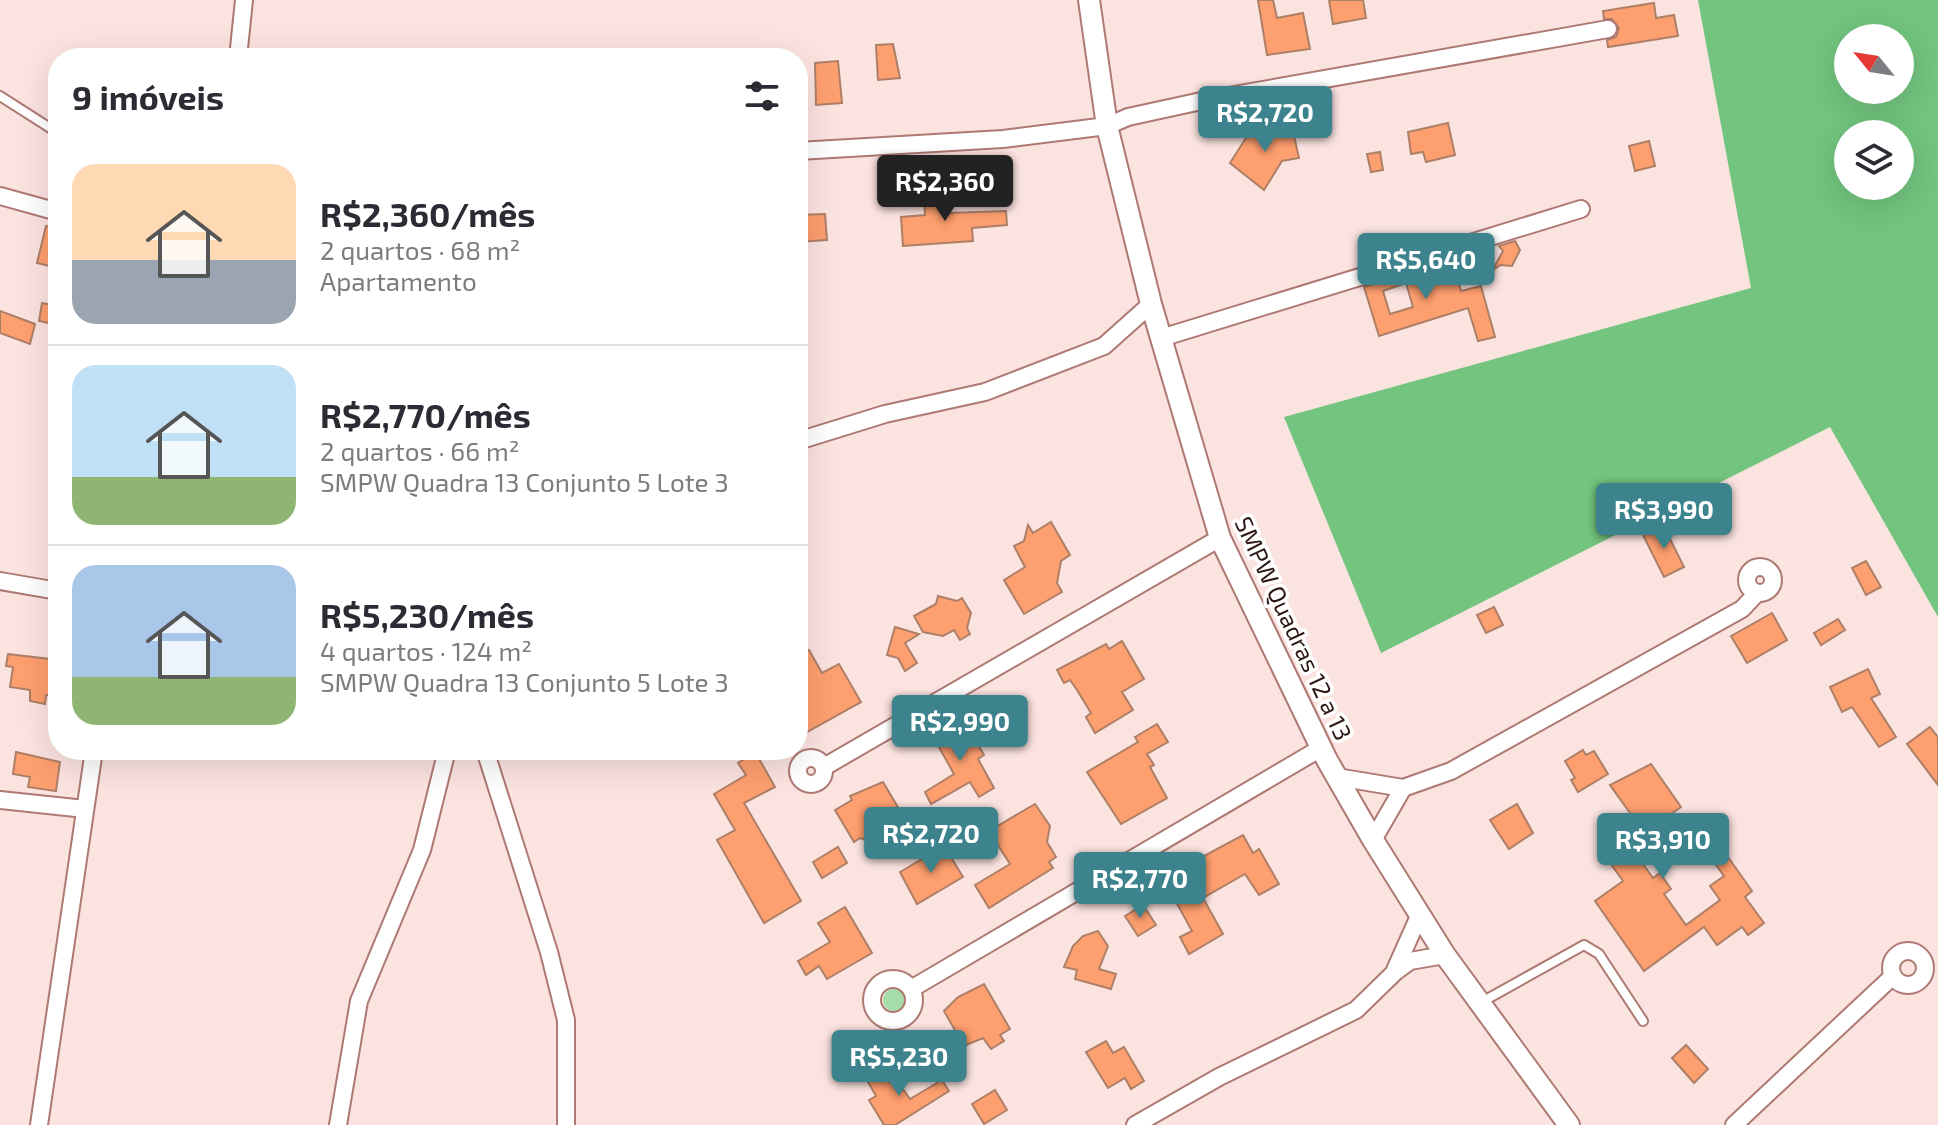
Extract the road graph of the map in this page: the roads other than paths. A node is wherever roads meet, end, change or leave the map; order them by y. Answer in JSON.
{"nodes":[{"id":1,"x":244,"y":0,"type":"edge"},
{"id":2,"x":1089,"y":0,"type":"edge"},
{"id":3,"x":1608,"y":29,"type":"dead end"},
{"id":4,"x":239,"y":48,"type":"edge"},
{"id":5,"x":0,"y":96,"type":"edge"},
{"id":6,"x":1107,"y":126,"type":"junction"},
{"id":7,"x":48,"y":127,"type":"edge"},
{"id":8,"x":808,"y":150,"type":"edge"},
{"id":9,"x":0,"y":196,"type":"edge"},
{"id":10,"x":48,"y":209,"type":"edge"},
{"id":11,"x":1581,"y":209,"type":"dead end"},
{"id":12,"x":1151,"y":304,"type":"junction"},
{"id":13,"x":1161,"y":338,"type":"junction"},
{"id":14,"x":808,"y":438,"type":"edge"},
{"id":15,"x":1220,"y":538,"type":"junction"},
{"id":16,"x":0,"y":581,"type":"edge"},
{"id":17,"x":48,"y":589,"type":"edge"},
{"id":18,"x":1757,"y":593,"type":"dead end"},
{"id":19,"x":1321,"y":748,"type":"junction"},
{"id":20,"x":92,"y":760,"type":"edge"},
{"id":21,"x":444,"y":760,"type":"edge"},
{"id":22,"x":488,"y":760,"type":"edge"},
{"id":23,"x":824,"y":767,"type":"dead end"},
{"id":24,"x":1337,"y":777,"type":"junction"},
{"id":25,"x":1403,"y":788,"type":"junction"},
{"id":26,"x":0,"y":800,"type":"edge"},
{"id":27,"x":85,"y":809,"type":"junction"},
{"id":28,"x":1373,"y":840,"type":"junction"},
{"id":29,"x":1420,"y":914,"type":"junction"},
{"id":30,"x":1445,"y":955,"type":"junction"},
{"id":31,"x":1395,"y":972,"type":"junction"},
{"id":32,"x":1893,"y":976,"type":"dead end"},
{"id":33,"x":911,"y":989,"type":"dead end"},
{"id":34,"x":1479,"y":1003,"type":"junction"},
{"id":35,"x":1643,"y":1021,"type":"dead end"},
{"id":36,"x":39,"y":1125,"type":"edge"},
{"id":37,"x":338,"y":1125,"type":"edge"},
{"id":38,"x":566,"y":1125,"type":"edge"},
{"id":39,"x":1135,"y":1125,"type":"edge"},
{"id":40,"x":1569,"y":1125,"type":"edge"},
{"id":41,"x":1734,"y":1125,"type":"edge"}],
"edges":[{"from":1,"to":4,"type":"street"},
{"from":2,"to":6,"type":"street","name":"SMPW Quadras 12 a 13"},
{"from":3,"to":6,"type":"street"},
{"from":5,"to":7,"type":"lane"},
{"from":6,"to":8,"type":"street"},
{"from":6,"to":12,"type":"street","name":"SMPW Quadras 12 a 13"},
{"from":9,"to":10,"type":"street"},
{"from":11,"to":13,"type":"street"},
{"from":12,"to":13,"type":"street","name":"SMPW Quadras 12 a 13"},
{"from":12,"to":14,"type":"street"},
{"from":13,"to":15,"type":"street","name":"SMPW Quadras 12 a 13"},
{"from":15,"to":19,"type":"street","name":"SMPW Quadras 12 a 13"},
{"from":15,"to":23,"type":"street"},
{"from":16,"to":17,"type":"street"},
{"from":18,"to":25,"type":"street"},
{"from":19,"to":24,"type":"street","name":"SMPW Quadras 12 a 13"},
{"from":19,"to":33,"type":"street"},
{"from":20,"to":27,"type":"street"},
{"from":21,"to":37,"type":"street"},
{"from":22,"to":38,"type":"street"},
{"from":24,"to":25,"type":"street"},
{"from":24,"to":28,"type":"street","name":"SMPW Quadras 12 a 13"},
{"from":25,"to":28,"type":"street"},
{"from":26,"to":27,"type":"street"},
{"from":27,"to":36,"type":"street"},
{"from":28,"to":29,"type":"street","name":"SMPW Quadras 12 a 13"},
{"from":29,"to":30,"type":"street","name":"SMPW Quadras 12 a 13"},
{"from":29,"to":31,"type":"street"},
{"from":30,"to":31,"type":"street"},
{"from":30,"to":34,"type":"street","name":"SMPW Quadras 12 a 13"},
{"from":31,"to":39,"type":"street"},
{"from":32,"to":41,"type":"street"},
{"from":34,"to":35,"type":"lane"},
{"from":34,"to":40,"type":"street","name":"SMPW Quadras 12 a 13"}]}
